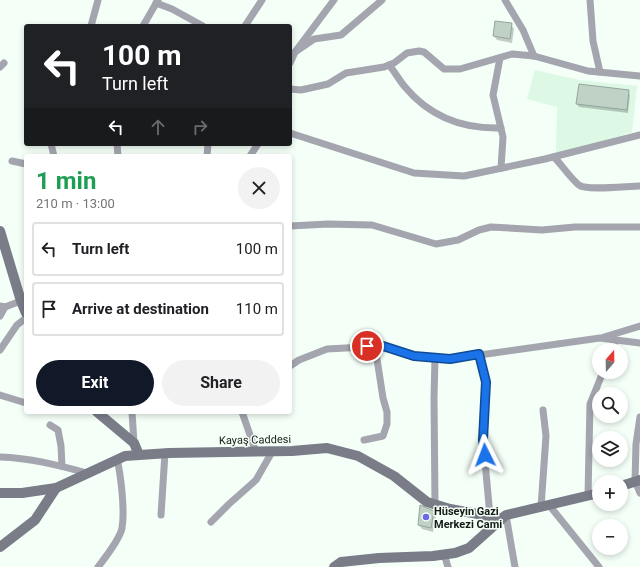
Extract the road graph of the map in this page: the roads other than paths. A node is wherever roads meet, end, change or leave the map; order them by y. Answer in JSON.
{"nodes":[{"id":1,"x":98,"y":0,"type":"edge"},
{"id":2,"x":262,"y":0,"type":"edge"},
{"id":3,"x":334,"y":0,"type":"edge"},
{"id":4,"x":382,"y":0,"type":"edge"},
{"id":5,"x":505,"y":0,"type":"edge"},
{"id":6,"x":590,"y":0,"type":"edge"},
{"id":7,"x":157,"y":2,"type":"edge"},
{"id":8,"x":92,"y":24,"type":"edge"},
{"id":9,"x":144,"y":24,"type":"edge"},
{"id":10,"x":199,"y":24,"type":"edge"},
{"id":11,"x":246,"y":24,"type":"edge"},
{"id":12,"x":295,"y":52,"type":"junction"},
{"id":13,"x":534,"y":56,"type":"junction"},
{"id":14,"x":500,"y":58,"type":"junction"},
{"id":15,"x":292,"y":59,"type":"edge"},
{"id":16,"x":389,"y":65,"type":"junction"},
{"id":17,"x":600,"y":72,"type":"junction"},
{"id":18,"x":640,"y":76,"type":"edge"},
{"id":19,"x":292,"y":89,"type":"edge"},
{"id":20,"x":501,"y":128,"type":"junction"},
{"id":21,"x":292,"y":134,"type":"edge"},
{"id":22,"x":640,"y":135,"type":"edge"},
{"id":23,"x":554,"y":157,"type":"junction"},
{"id":24,"x":12,"y":161,"type":"dead end"},
{"id":25,"x":24,"y":164,"type":"edge"},
{"id":26,"x":501,"y":168,"type":"junction"},
{"id":27,"x":640,"y":186,"type":"edge"},
{"id":28,"x":292,"y":226,"type":"edge"},
{"id":29,"x":640,"y":227,"type":"edge"},
{"id":30,"x":0,"y":232,"type":"edge"},
{"id":31,"x":21,"y":301,"type":"junction"},
{"id":32,"x":2,"y":306,"type":"edge"},
{"id":33,"x":24,"y":308,"type":"edge"},
{"id":34,"x":0,"y":316,"type":"edge"},
{"id":35,"x":24,"y":320,"type":"edge"},
{"id":36,"x":640,"y":326,"type":"edge"},
{"id":37,"x":600,"y":338,"type":"junction"},
{"id":38,"x":616,"y":340,"type":"junction"},
{"id":39,"x":615,"y":343,"type":"edge"},
{"id":40,"x":640,"y":343,"type":"edge"},
{"id":41,"x":375,"y":346,"type":"junction"},
{"id":42,"x":0,"y":350,"type":"edge"},
{"id":43,"x":479,"y":354,"type":"junction"},
{"id":44,"x":436,"y":358,"type":"junction"},
{"id":45,"x":292,"y":365,"type":"edge"},
{"id":46,"x":600,"y":379,"type":"edge"},
{"id":47,"x":0,"y":396,"type":"edge"},
{"id":48,"x":24,"y":402,"type":"edge"},
{"id":49,"x":543,"y":410,"type":"dead end"},
{"id":50,"x":99,"y":414,"type":"edge"},
{"id":51,"x":132,"y":414,"type":"edge"},
{"id":52,"x":243,"y":414,"type":"edge"},
{"id":53,"x":640,"y":417,"type":"edge"},
{"id":54,"x":50,"y":425,"type":"dead end"},
{"id":55,"x":364,"y":440,"type":"dead end"},
{"id":56,"x":134,"y":443,"type":"junction"},
{"id":57,"x":256,"y":452,"type":"junction"},
{"id":58,"x":272,"y":452,"type":"junction"},
{"id":59,"x":165,"y":453,"type":"junction"},
{"id":60,"x":139,"y":455,"type":"junction"},
{"id":61,"x":0,"y":457,"type":"edge"},
{"id":62,"x":117,"y":459,"type":"junction"},
{"id":63,"x":62,"y":466,"type":"junction"},
{"id":64,"x":87,"y":473,"type":"junction"},
{"id":65,"x":637,"y":481,"type":"edge"},
{"id":66,"x":56,"y":488,"type":"junction"},
{"id":67,"x":0,"y":493,"type":"edge"},
{"id":68,"x":640,"y":493,"type":"edge"},
{"id":69,"x":592,"y":494,"type":"edge"},
{"id":70,"x":588,"y":495,"type":"junction"},
{"id":71,"x":435,"y":504,"type":"junction"},
{"id":72,"x":545,"y":506,"type":"junction"},
{"id":73,"x":161,"y":515,"type":"dead end"},
{"id":74,"x":499,"y":517,"type":"junction"},
{"id":75,"x":212,"y":522,"type":"dead end"},
{"id":76,"x":0,"y":547,"type":"edge"},
{"id":77,"x":444,"y":554,"type":"junction"},
{"id":78,"x":365,"y":563,"type":"edge"},
{"id":79,"x":98,"y":567,"type":"edge"},
{"id":80,"x":334,"y":567,"type":"edge"},
{"id":81,"x":448,"y":567,"type":"edge"},
{"id":82,"x":515,"y":567,"type":"edge"},
{"id":83,"x":599,"y":567,"type":"edge"}],
"edges":[{"from":1,"to":8,"type":"street"},
{"from":2,"to":11,"type":"street"},
{"from":3,"to":12,"type":"street"},
{"from":4,"to":12,"type":"street"},
{"from":5,"to":13,"type":"street"},
{"from":6,"to":17,"type":"street"},
{"from":7,"to":9,"type":"street"},
{"from":7,"to":10,"type":"street"},
{"from":12,"to":15,"type":"street"},
{"from":13,"to":14,"type":"street"},
{"from":13,"to":17,"type":"street"},
{"from":14,"to":16,"type":"street"},
{"from":14,"to":20,"type":"street"},
{"from":16,"to":19,"type":"street"},
{"from":16,"to":20,"type":"street"},
{"from":17,"to":18,"type":"street"},
{"from":20,"to":26,"type":"street"},
{"from":21,"to":26,"type":"street"},
{"from":22,"to":23,"type":"street"},
{"from":23,"to":26,"type":"street"},
{"from":23,"to":27,"type":"street"},
{"from":24,"to":25,"type":"street"},
{"from":28,"to":29,"type":"street"},
{"from":30,"to":31,"type":"street"},
{"from":31,"to":32,"type":"street"},
{"from":31,"to":33,"type":"street"},
{"from":32,"to":34,"type":"street"},
{"from":35,"to":42,"type":"street"},
{"from":36,"to":37,"type":"street"},
{"from":37,"to":38,"type":"street"},
{"from":37,"to":43,"type":"street"},
{"from":38,"to":39,"type":"street"},
{"from":38,"to":40,"type":"street"},
{"from":41,"to":44,"type":"street"},
{"from":41,"to":45,"type":"street"},
{"from":41,"to":55,"type":"street"},
{"from":43,"to":44,"type":"street"},
{"from":43,"to":74,"type":"street"},
{"from":44,"to":71,"type":"street"},
{"from":46,"to":70,"type":"street"},
{"from":47,"to":48,"type":"street"},
{"from":49,"to":72,"type":"street"},
{"from":50,"to":56,"type":"street"},
{"from":51,"to":56,"type":"street"},
{"from":52,"to":57,"type":"street"},
{"from":53,"to":65,"type":"street"},
{"from":54,"to":63,"type":"street"},
{"from":56,"to":60,"type":"street"},
{"from":57,"to":58,"type":"street","name":"Kayaş Caddesi"},
{"from":57,"to":59,"type":"street","name":"Kayaş Caddesi"},
{"from":58,"to":71,"type":"street","name":"Kayaş Caddesi"},
{"from":58,"to":75,"type":"street"},
{"from":59,"to":60,"type":"street","name":"Kayaş Caddesi"},
{"from":59,"to":73,"type":"street"},
{"from":60,"to":62,"type":"street","name":"Kayaş Caddesi"},
{"from":61,"to":63,"type":"street"},
{"from":62,"to":64,"type":"street","name":"Kayaş Caddesi"},
{"from":62,"to":79,"type":"street"},
{"from":63,"to":64,"type":"street"},
{"from":64,"to":66,"type":"street","name":"Kayaş Caddesi"},
{"from":65,"to":68,"type":"street"},
{"from":66,"to":67,"type":"street","name":"Kayaş Caddesi"},
{"from":66,"to":76,"type":"street"},
{"from":69,"to":70,"type":"street"},
{"from":70,"to":72,"type":"street"},
{"from":71,"to":74,"type":"street","name":"Kayaş Caddesi"},
{"from":72,"to":74,"type":"street"},
{"from":72,"to":83,"type":"street"},
{"from":74,"to":77,"type":"street"},
{"from":74,"to":82,"type":"street"},
{"from":77,"to":78,"type":"street"},
{"from":77,"to":81,"type":"street"},
{"from":78,"to":80,"type":"street"}]}
